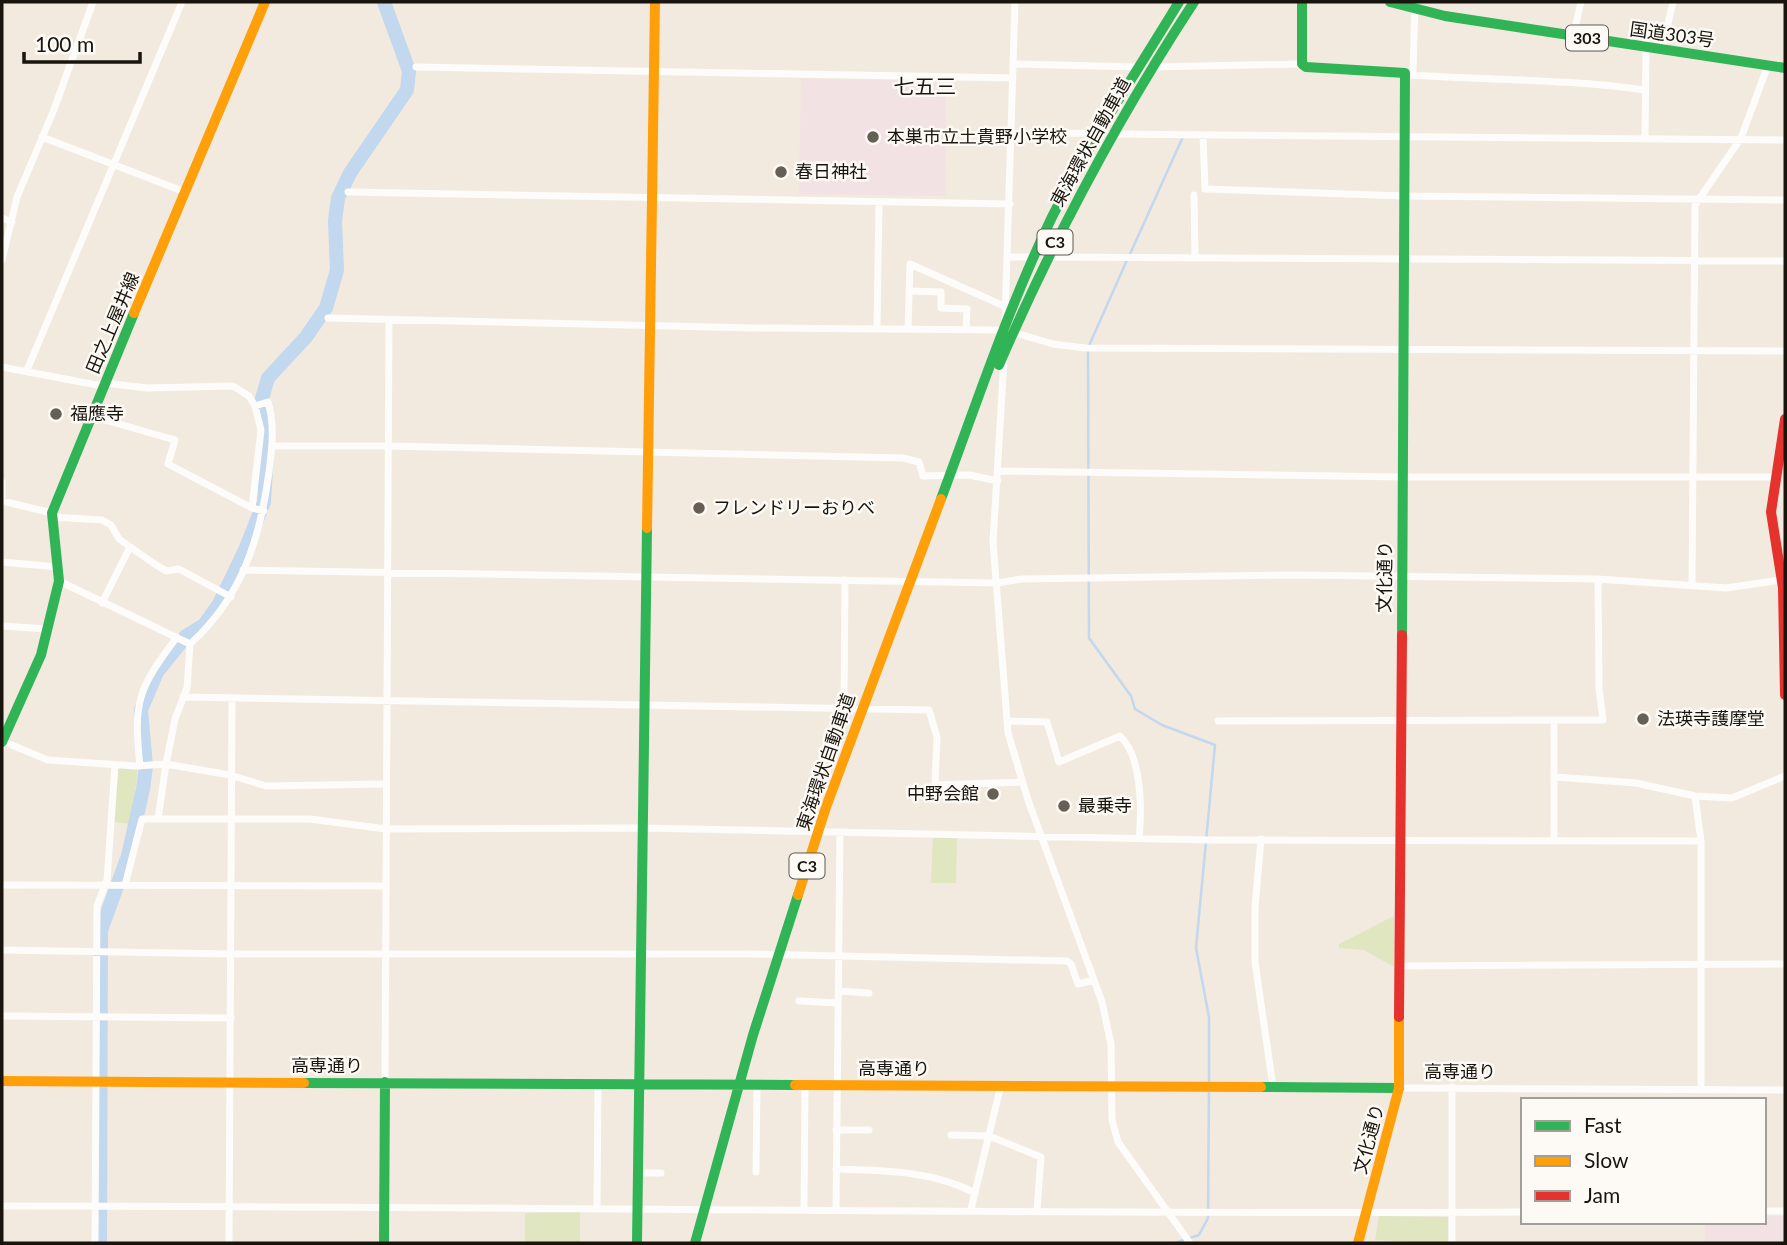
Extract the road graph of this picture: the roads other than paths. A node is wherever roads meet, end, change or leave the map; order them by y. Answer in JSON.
{"nodes":[{"id":1,"x":93,"y":2,"type":"edge"},
{"id":2,"x":182,"y":2,"type":"edge"},
{"id":3,"x":265,"y":2,"type":"edge"},
{"id":4,"x":655,"y":2,"type":"edge"},
{"id":5,"x":1015,"y":2,"type":"edge"},
{"id":6,"x":1179,"y":2,"type":"edge"},
{"id":7,"x":1194,"y":2,"type":"edge"},
{"id":8,"x":1302,"y":2,"type":"edge"},
{"id":9,"x":1390,"y":2,"type":"edge"},
{"id":10,"x":1581,"y":2,"type":"edge"},
{"id":11,"x":1673,"y":2,"type":"edge"},
{"id":12,"x":1416,"y":6,"type":"edge"},
{"id":13,"x":1573,"y":36,"type":"junction"},
{"id":14,"x":1646,"y":47,"type":"junction"},
{"id":15,"x":1662,"y":49,"type":"junction"},
{"id":16,"x":1014,"y":64,"type":"junction"},
{"id":17,"x":1302,"y":64,"type":"junction"},
{"id":18,"x":1768,"y":65,"type":"junction"},
{"id":19,"x":416,"y":67,"type":"dead end"},
{"id":20,"x":1785,"y":68,"type":"edge"},
{"id":21,"x":655,"y":72,"type":"junction"},
{"id":22,"x":1013,"y":78,"type":"junction"},
{"id":23,"x":1645,"y":90,"type":"junction"},
{"id":24,"x":1013,"y":134,"type":"junction"},
{"id":25,"x":1203,"y":135,"type":"junction"},
{"id":26,"x":1402,"y":135,"type":"junction"},
{"id":27,"x":1645,"y":136,"type":"junction"},
{"id":28,"x":42,"y":137,"type":"junction"},
{"id":29,"x":1741,"y":138,"type":"junction"},
{"id":30,"x":1785,"y":140,"type":"edge"},
{"id":31,"x":113,"y":164,"type":"junction"},
{"id":32,"x":185,"y":192,"type":"junction"},
{"id":33,"x":348,"y":192,"type":"dead end"},
{"id":34,"x":1194,"y":195,"type":"dead end"},
{"id":35,"x":1403,"y":196,"type":"junction"},
{"id":36,"x":653,"y":198,"type":"junction"},
{"id":37,"x":1699,"y":199,"type":"junction"},
{"id":38,"x":1785,"y":200,"type":"edge"},
{"id":39,"x":879,"y":202,"type":"junction"},
{"id":40,"x":1010,"y":204,"type":"junction"},
{"id":41,"x":2,"y":218,"type":"edge"},
{"id":42,"x":12,"y":222,"type":"junction"},
{"id":43,"x":1007,"y":257,"type":"junction"},
{"id":44,"x":1195,"y":257,"type":"junction"},
{"id":45,"x":2,"y":260,"type":"edge"},
{"id":46,"x":1403,"y":260,"type":"junction"},
{"id":47,"x":1695,"y":261,"type":"junction"},
{"id":48,"x":1785,"y":261,"type":"edge"},
{"id":49,"x":909,"y":291,"type":"junction"},
{"id":50,"x":1004,"y":306,"type":"junction"},
{"id":51,"x":328,"y":318,"type":"dead end"},
{"id":52,"x":389,"y":320,"type":"junction"},
{"id":53,"x":650,"y":325,"type":"junction"},
{"id":54,"x":877,"y":329,"type":"junction"},
{"id":55,"x":908,"y":329,"type":"junction"},
{"id":56,"x":966,"y":330,"type":"junction"},
{"id":57,"x":1005,"y":330,"type":"junction"},
{"id":58,"x":1402,"y":348,"type":"junction"},
{"id":59,"x":1695,"y":350,"type":"junction"},
{"id":60,"x":1785,"y":351,"type":"edge"},
{"id":61,"x":2,"y":367,"type":"edge"},
{"id":62,"x":27,"y":370,"type":"junction"},
{"id":63,"x":106,"y":383,"type":"junction"},
{"id":64,"x":259,"y":404,"type":"junction"},
{"id":65,"x":91,"y":416,"type":"junction"},
{"id":66,"x":1785,"y":419,"type":"edge"},
{"id":67,"x":272,"y":446,"type":"junction"},
{"id":68,"x":388,"y":446,"type":"junction"},
{"id":69,"x":649,"y":451,"type":"junction"},
{"id":70,"x":1783,"y":458,"type":"edge"},
{"id":71,"x":999,"y":471,"type":"junction"},
{"id":72,"x":1693,"y":475,"type":"junction"},
{"id":73,"x":1402,"y":477,"type":"junction"},
{"id":74,"x":1777,"y":477,"type":"junction"},
{"id":75,"x":998,"y":481,"type":"junction"},
{"id":76,"x":2,"y":482,"type":"edge"},
{"id":77,"x":942,"y":497,"type":"junction"},
{"id":78,"x":252,"y":508,"type":"junction"},
{"id":79,"x":264,"y":511,"type":"junction"},
{"id":80,"x":52,"y":515,"type":"junction"},
{"id":81,"x":130,"y":547,"type":"junction"},
{"id":82,"x":2,"y":562,"type":"edge"},
{"id":83,"x":58,"y":567,"type":"junction"},
{"id":84,"x":243,"y":570,"type":"junction"},
{"id":85,"x":387,"y":574,"type":"junction"},
{"id":86,"x":645,"y":577,"type":"junction"},
{"id":87,"x":1401,"y":578,"type":"junction"},
{"id":88,"x":1598,"y":579,"type":"junction"},
{"id":89,"x":59,"y":580,"type":"junction"},
{"id":90,"x":845,"y":580,"type":"junction"},
{"id":91,"x":998,"y":583,"type":"junction"},
{"id":92,"x":1692,"y":585,"type":"junction"},
{"id":93,"x":1783,"y":585,"type":"edge"},
{"id":94,"x":231,"y":597,"type":"junction"},
{"id":95,"x":102,"y":603,"type":"junction"},
{"id":96,"x":2,"y":626,"type":"edge"},
{"id":97,"x":47,"y":629,"type":"junction"},
{"id":98,"x":177,"y":637,"type":"junction"},
{"id":99,"x":190,"y":644,"type":"junction"},
{"id":100,"x":1785,"y":695,"type":"edge"},
{"id":101,"x":183,"y":697,"type":"junction"},
{"id":102,"x":232,"y":699,"type":"junction"},
{"id":103,"x":387,"y":700,"type":"junction"},
{"id":104,"x":643,"y":704,"type":"junction"},
{"id":105,"x":844,"y":707,"type":"junction"},
{"id":106,"x":1008,"y":720,"type":"junction"},
{"id":107,"x":1218,"y":721,"type":"dead end"},
{"id":108,"x":1399,"y":721,"type":"junction"},
{"id":109,"x":1554,"y":721,"type":"junction"},
{"id":110,"x":2,"y":742,"type":"edge"},
{"id":111,"x":166,"y":764,"type":"junction"},
{"id":112,"x":115,"y":765,"type":"junction"},
{"id":113,"x":141,"y":766,"type":"junction"},
{"id":114,"x":232,"y":775,"type":"junction"},
{"id":115,"x":1785,"y":776,"type":"edge"},
{"id":116,"x":1556,"y":777,"type":"junction"},
{"id":117,"x":1022,"y":782,"type":"junction"},
{"id":118,"x":386,"y":784,"type":"junction"},
{"id":119,"x":1695,"y":796,"type":"junction"},
{"id":120,"x":158,"y":819,"type":"junction"},
{"id":121,"x":231,"y":819,"type":"junction"},
{"id":122,"x":641,"y":828,"type":"junction"},
{"id":123,"x":386,"y":830,"type":"junction"},
{"id":124,"x":840,"y":832,"type":"junction"},
{"id":125,"x":1040,"y":834,"type":"junction"},
{"id":126,"x":1139,"y":838,"type":"junction"},
{"id":127,"x":1261,"y":839,"type":"junction"},
{"id":128,"x":1554,"y":840,"type":"junction"},
{"id":129,"x":1701,"y":841,"type":"junction"},
{"id":130,"x":1399,"y":842,"type":"junction"},
{"id":131,"x":2,"y":885,"type":"edge"},
{"id":132,"x":125,"y":885,"type":"junction"},
{"id":133,"x":104,"y":886,"type":"junction"},
{"id":134,"x":232,"y":886,"type":"junction"},
{"id":135,"x":386,"y":886,"type":"junction"},
{"id":136,"x":2,"y":950,"type":"edge"},
{"id":137,"x":95,"y":953,"type":"junction"},
{"id":138,"x":231,"y":954,"type":"junction"},
{"id":139,"x":385,"y":954,"type":"junction"},
{"id":140,"x":639,"y":954,"type":"junction"},
{"id":141,"x":838,"y":956,"type":"junction"},
{"id":142,"x":1785,"y":964,"type":"edge"},
{"id":143,"x":1398,"y":966,"type":"junction"},
{"id":144,"x":1701,"y":966,"type":"junction"},
{"id":145,"x":1094,"y":980,"type":"junction"},
{"id":146,"x":838,"y":991,"type":"junction"},
{"id":147,"x":869,"y":993,"type":"dead end"},
{"id":148,"x":799,"y":1002,"type":"dead end"},
{"id":149,"x":837,"y":1003,"type":"junction"},
{"id":150,"x":2,"y":1016,"type":"edge"},
{"id":151,"x":95,"y":1017,"type":"junction"},
{"id":152,"x":231,"y":1018,"type":"junction"},
{"id":153,"x":2,"y":1080,"type":"edge"},
{"id":154,"x":99,"y":1081,"type":"junction"},
{"id":155,"x":231,"y":1081,"type":"junction"},
{"id":156,"x":385,"y":1082,"type":"junction"},
{"id":157,"x":598,"y":1083,"type":"junction"},
{"id":158,"x":638,"y":1083,"type":"junction"},
{"id":159,"x":757,"y":1084,"type":"junction"},
{"id":160,"x":805,"y":1084,"type":"junction"},
{"id":161,"x":836,"y":1084,"type":"junction"},
{"id":162,"x":1001,"y":1085,"type":"junction"},
{"id":163,"x":1112,"y":1086,"type":"junction"},
{"id":164,"x":1273,"y":1087,"type":"junction"},
{"id":165,"x":1452,"y":1087,"type":"junction"},
{"id":166,"x":1399,"y":1088,"type":"junction"},
{"id":167,"x":1702,"y":1089,"type":"junction"},
{"id":168,"x":1785,"y":1090,"type":"edge"},
{"id":169,"x":836,"y":1130,"type":"junction"},
{"id":170,"x":870,"y":1130,"type":"dead end"},
{"id":171,"x":951,"y":1135,"type":"dead end"},
{"id":172,"x":989,"y":1136,"type":"junction"},
{"id":173,"x":836,"y":1169,"type":"junction"},
{"id":174,"x":756,"y":1172,"type":"dead end"},
{"id":175,"x":637,"y":1173,"type":"junction"},
{"id":176,"x":661,"y":1173,"type":"dead end"},
{"id":177,"x":975,"y":1193,"type":"junction"},
{"id":178,"x":2,"y":1206,"type":"edge"},
{"id":179,"x":95,"y":1206,"type":"junction"},
{"id":180,"x":230,"y":1208,"type":"junction"},
{"id":181,"x":384,"y":1209,"type":"junction"},
{"id":182,"x":597,"y":1209,"type":"junction"},
{"id":183,"x":637,"y":1209,"type":"junction"},
{"id":184,"x":971,"y":1209,"type":"junction"},
{"id":185,"x":804,"y":1210,"type":"junction"},
{"id":186,"x":836,"y":1210,"type":"junction"},
{"id":187,"x":1037,"y":1210,"type":"junction"},
{"id":188,"x":1785,"y":1211,"type":"edge"},
{"id":189,"x":1452,"y":1212,"type":"junction"},
{"id":190,"x":1521,"y":1212,"type":"edge"},
{"id":191,"x":1766,"y":1212,"type":"edge"},
{"id":192,"x":1167,"y":1213,"type":"junction"},
{"id":193,"x":1366,"y":1213,"type":"junction"},
{"id":194,"x":95,"y":1243,"type":"edge"},
{"id":195,"x":229,"y":1243,"type":"edge"},
{"id":196,"x":384,"y":1243,"type":"edge"},
{"id":197,"x":637,"y":1243,"type":"edge"},
{"id":198,"x":695,"y":1243,"type":"edge"},
{"id":199,"x":1190,"y":1243,"type":"edge"},
{"id":200,"x":1358,"y":1243,"type":"edge"},
{"id":201,"x":1452,"y":1243,"type":"edge"}],
"edges":[{"from":1,"to":28,"type":"street"},
{"from":2,"to":31,"type":"street"},
{"from":3,"to":32,"type":"main road","name":"田之上屋井線"},
{"from":4,"to":21,"type":"main road"},
{"from":5,"to":16,"type":"street"},
{"from":6,"to":77,"type":"main road","name":"東海環状自動車道","number":"C3"},
{"from":7,"to":77,"type":"main road","name":"東海環状自動車道","number":"C3"},
{"from":8,"to":17,"type":"main road"},
{"from":9,"to":12,"type":"main road","name":"国道303号","number":"303"},
{"from":10,"to":13,"type":"street"},
{"from":11,"to":15,"type":"street"},
{"from":12,"to":13,"type":"main road","name":"国道303号","number":"303"},
{"from":12,"to":23,"type":"street"},
{"from":13,"to":14,"type":"main road","name":"国道303号","number":"303"},
{"from":14,"to":15,"type":"main road","name":"国道303号","number":"303"},
{"from":14,"to":23,"type":"street"},
{"from":15,"to":18,"type":"main road","name":"国道303号","number":"303"},
{"from":16,"to":17,"type":"street"},
{"from":16,"to":22,"type":"street"},
{"from":17,"to":26,"type":"main road","name":"文化通り"},
{"from":18,"to":20,"type":"main road","name":"国道303号","number":"303"},
{"from":18,"to":29,"type":"street"},
{"from":19,"to":21,"type":"street"},
{"from":21,"to":22,"type":"street"},
{"from":21,"to":36,"type":"main road"},
{"from":22,"to":24,"type":"street"},
{"from":23,"to":27,"type":"street"},
{"from":24,"to":25,"type":"street"},
{"from":24,"to":40,"type":"street"},
{"from":25,"to":26,"type":"street"},
{"from":25,"to":35,"type":"street"},
{"from":26,"to":27,"type":"street"},
{"from":26,"to":35,"type":"main road","name":"文化通り"},
{"from":27,"to":29,"type":"street"},
{"from":28,"to":31,"type":"street"},
{"from":28,"to":42,"type":"street"},
{"from":29,"to":30,"type":"street"},
{"from":29,"to":37,"type":"street"},
{"from":31,"to":32,"type":"street"},
{"from":31,"to":62,"type":"street"},
{"from":32,"to":63,"type":"main road","name":"田之上屋井線"},
{"from":33,"to":36,"type":"street"},
{"from":34,"to":44,"type":"street"},
{"from":35,"to":37,"type":"street"},
{"from":35,"to":46,"type":"main road","name":"文化通り"},
{"from":36,"to":39,"type":"street"},
{"from":36,"to":53,"type":"main road"},
{"from":37,"to":38,"type":"street"},
{"from":37,"to":47,"type":"street"},
{"from":39,"to":40,"type":"street"},
{"from":39,"to":54,"type":"street"},
{"from":40,"to":43,"type":"street"},
{"from":41,"to":42,"type":"street"},
{"from":42,"to":45,"type":"street"},
{"from":43,"to":44,"type":"street"},
{"from":43,"to":50,"type":"street"},
{"from":44,"to":46,"type":"street"},
{"from":46,"to":47,"type":"street"},
{"from":46,"to":58,"type":"main road","name":"文化通り"},
{"from":47,"to":48,"type":"street"},
{"from":47,"to":59,"type":"street"},
{"from":49,"to":50,"type":"street"},
{"from":49,"to":55,"type":"street"},
{"from":49,"to":56,"type":"street"},
{"from":50,"to":57,"type":"street"},
{"from":51,"to":52,"type":"street"},
{"from":52,"to":53,"type":"street"},
{"from":52,"to":68,"type":"street"},
{"from":53,"to":54,"type":"street"},
{"from":53,"to":69,"type":"main road"},
{"from":54,"to":55,"type":"street"},
{"from":55,"to":56,"type":"street"},
{"from":56,"to":57,"type":"street"},
{"from":57,"to":58,"type":"street"},
{"from":57,"to":71,"type":"street"},
{"from":58,"to":59,"type":"street"},
{"from":58,"to":73,"type":"main road","name":"文化通り"},
{"from":59,"to":60,"type":"street"},
{"from":59,"to":72,"type":"street"},
{"from":61,"to":62,"type":"street"},
{"from":62,"to":63,"type":"street"},
{"from":63,"to":64,"type":"street"},
{"from":63,"to":65,"type":"main road","name":"田之上屋井線"},
{"from":64,"to":67,"type":"street"},
{"from":64,"to":78,"type":"street"},
{"from":65,"to":78,"type":"street"},
{"from":65,"to":80,"type":"main road","name":"田之上屋井線"},
{"from":66,"to":70,"type":"main road"},
{"from":67,"to":68,"type":"street"},
{"from":67,"to":79,"type":"street"},
{"from":68,"to":69,"type":"street"},
{"from":68,"to":85,"type":"street"},
{"from":69,"to":75,"type":"street"},
{"from":69,"to":86,"type":"main road"},
{"from":70,"to":74,"type":"main road"},
{"from":71,"to":73,"type":"street"},
{"from":71,"to":75,"type":"street"},
{"from":72,"to":73,"type":"street"},
{"from":72,"to":74,"type":"street"},
{"from":72,"to":92,"type":"street"},
{"from":73,"to":87,"type":"main road","name":"文化通り"},
{"from":74,"to":93,"type":"main road"},
{"from":75,"to":91,"type":"street"},
{"from":76,"to":80,"type":"street"},
{"from":77,"to":198,"type":"main road","name":"東海環状自動車道","number":"C3"},
{"from":78,"to":79,"type":"street"},
{"from":79,"to":84,"type":"street"},
{"from":80,"to":81,"type":"street"},
{"from":80,"to":83,"type":"main road","name":"田之上屋井線"},
{"from":81,"to":94,"type":"street"},
{"from":81,"to":95,"type":"street"},
{"from":82,"to":83,"type":"street"},
{"from":83,"to":89,"type":"main road","name":"田之上屋井線"},
{"from":84,"to":85,"type":"street"},
{"from":84,"to":94,"type":"street"},
{"from":85,"to":86,"type":"street"},
{"from":85,"to":103,"type":"street"},
{"from":86,"to":90,"type":"street"},
{"from":86,"to":104,"type":"main road"},
{"from":87,"to":88,"type":"street"},
{"from":87,"to":91,"type":"street"},
{"from":87,"to":108,"type":"main road","name":"文化通り"},
{"from":88,"to":92,"type":"street"},
{"from":88,"to":109,"type":"street"},
{"from":89,"to":95,"type":"street"},
{"from":89,"to":97,"type":"main road","name":"田之上屋井線"},
{"from":90,"to":91,"type":"street"},
{"from":90,"to":105,"type":"street"},
{"from":91,"to":106,"type":"street"},
{"from":92,"to":93,"type":"street"},
{"from":93,"to":100,"type":"main road"},
{"from":94,"to":99,"type":"street"},
{"from":95,"to":98,"type":"street"},
{"from":96,"to":97,"type":"street"},
{"from":97,"to":110,"type":"main road","name":"田之上屋井線"},
{"from":98,"to":99,"type":"street"},
{"from":98,"to":113,"type":"street"},
{"from":99,"to":101,"type":"street"},
{"from":101,"to":102,"type":"street"},
{"from":101,"to":111,"type":"street"},
{"from":102,"to":103,"type":"street"},
{"from":102,"to":114,"type":"street"},
{"from":103,"to":104,"type":"street"},
{"from":103,"to":118,"type":"street"},
{"from":104,"to":105,"type":"street"},
{"from":104,"to":122,"type":"main road"},
{"from":105,"to":117,"type":"street"},
{"from":106,"to":117,"type":"street"},
{"from":106,"to":126,"type":"street"},
{"from":107,"to":108,"type":"street"},
{"from":108,"to":109,"type":"street"},
{"from":108,"to":130,"type":"main road","name":"文化通り"},
{"from":109,"to":116,"type":"street"},
{"from":110,"to":112,"type":"street"},
{"from":111,"to":113,"type":"street"},
{"from":111,"to":114,"type":"street"},
{"from":111,"to":120,"type":"street"},
{"from":112,"to":113,"type":"street"},
{"from":112,"to":133,"type":"street"},
{"from":114,"to":118,"type":"street"},
{"from":114,"to":121,"type":"street"},
{"from":115,"to":119,"type":"street"},
{"from":116,"to":119,"type":"street"},
{"from":116,"to":128,"type":"street"},
{"from":117,"to":125,"type":"street"},
{"from":118,"to":123,"type":"street"},
{"from":119,"to":129,"type":"street"},
{"from":120,"to":121,"type":"street"},
{"from":120,"to":132,"type":"street"},
{"from":121,"to":123,"type":"street"},
{"from":121,"to":134,"type":"street"},
{"from":122,"to":123,"type":"street"},
{"from":122,"to":124,"type":"street"},
{"from":122,"to":140,"type":"main road"},
{"from":123,"to":135,"type":"street"},
{"from":124,"to":125,"type":"street"},
{"from":124,"to":141,"type":"street"},
{"from":125,"to":126,"type":"street"},
{"from":125,"to":145,"type":"street"},
{"from":126,"to":127,"type":"street"},
{"from":127,"to":130,"type":"street"},
{"from":127,"to":164,"type":"street"},
{"from":128,"to":129,"type":"street"},
{"from":128,"to":130,"type":"street"},
{"from":129,"to":144,"type":"street"},
{"from":130,"to":143,"type":"main road","name":"文化通り"},
{"from":131,"to":133,"type":"street"},
{"from":132,"to":133,"type":"street"},
{"from":132,"to":134,"type":"street"},
{"from":133,"to":137,"type":"street"},
{"from":134,"to":135,"type":"street"},
{"from":134,"to":138,"type":"street"},
{"from":135,"to":139,"type":"street"},
{"from":136,"to":137,"type":"street"},
{"from":137,"to":138,"type":"street"},
{"from":137,"to":151,"type":"street"},
{"from":138,"to":139,"type":"street"},
{"from":138,"to":152,"type":"street"},
{"from":139,"to":140,"type":"street"},
{"from":139,"to":156,"type":"street"},
{"from":140,"to":141,"type":"street"},
{"from":140,"to":158,"type":"main road"},
{"from":141,"to":145,"type":"street"},
{"from":141,"to":146,"type":"street"},
{"from":142,"to":144,"type":"street"},
{"from":143,"to":144,"type":"street"},
{"from":143,"to":166,"type":"main road","name":"文化通り"},
{"from":144,"to":167,"type":"street"},
{"from":145,"to":163,"type":"street"},
{"from":146,"to":147,"type":"street"},
{"from":146,"to":149,"type":"street"},
{"from":148,"to":149,"type":"street"},
{"from":149,"to":161,"type":"street"},
{"from":150,"to":151,"type":"street"},
{"from":151,"to":152,"type":"street"},
{"from":151,"to":154,"type":"street"},
{"from":152,"to":155,"type":"street"},
{"from":153,"to":154,"type":"main road","name":"高専通り"},
{"from":154,"to":155,"type":"main road","name":"高専通り"},
{"from":154,"to":179,"type":"street"},
{"from":155,"to":156,"type":"main road","name":"高専通り"},
{"from":155,"to":180,"type":"street"},
{"from":156,"to":157,"type":"main road","name":"高専通り"},
{"from":156,"to":181,"type":"main road"},
{"from":157,"to":158,"type":"main road","name":"高専通り"},
{"from":157,"to":182,"type":"street"},
{"from":158,"to":159,"type":"main road","name":"高専通り"},
{"from":158,"to":175,"type":"main road"},
{"from":159,"to":160,"type":"main road","name":"高専通り"},
{"from":159,"to":174,"type":"street"},
{"from":160,"to":161,"type":"main road","name":"高専通り"},
{"from":160,"to":185,"type":"street"},
{"from":161,"to":162,"type":"main road","name":"高専通り"},
{"from":161,"to":169,"type":"street"},
{"from":162,"to":163,"type":"main road","name":"高専通り"},
{"from":162,"to":172,"type":"street"},
{"from":163,"to":164,"type":"main road","name":"高専通り"},
{"from":163,"to":192,"type":"street"},
{"from":164,"to":166,"type":"main road","name":"高専通り"},
{"from":165,"to":166,"type":"street","name":"高専通り"},
{"from":165,"to":167,"type":"street","name":"高専通り"},
{"from":165,"to":189,"type":"street"},
{"from":166,"to":193,"type":"main road","name":"文化通り"},
{"from":167,"to":168,"type":"street","name":"高専通り"},
{"from":169,"to":170,"type":"street"},
{"from":169,"to":173,"type":"street"},
{"from":171,"to":172,"type":"street"},
{"from":172,"to":177,"type":"street"},
{"from":172,"to":187,"type":"street"},
{"from":173,"to":177,"type":"street"},
{"from":173,"to":186,"type":"street"},
{"from":175,"to":176,"type":"street"},
{"from":175,"to":183,"type":"main road"},
{"from":177,"to":184,"type":"street"},
{"from":178,"to":179,"type":"street"},
{"from":179,"to":180,"type":"street"},
{"from":179,"to":194,"type":"street"},
{"from":180,"to":181,"type":"street"},
{"from":180,"to":195,"type":"street"},
{"from":181,"to":182,"type":"street"},
{"from":181,"to":196,"type":"main road"},
{"from":182,"to":183,"type":"street"},
{"from":183,"to":185,"type":"street"},
{"from":183,"to":197,"type":"main road"},
{"from":184,"to":186,"type":"street"},
{"from":184,"to":187,"type":"street"},
{"from":185,"to":186,"type":"street"},
{"from":187,"to":192,"type":"street"},
{"from":188,"to":191,"type":"street"},
{"from":189,"to":190,"type":"street"},
{"from":189,"to":193,"type":"street"},
{"from":189,"to":201,"type":"street"},
{"from":192,"to":193,"type":"street"},
{"from":192,"to":199,"type":"street"},
{"from":193,"to":200,"type":"main road","name":"文化通り"}]}
